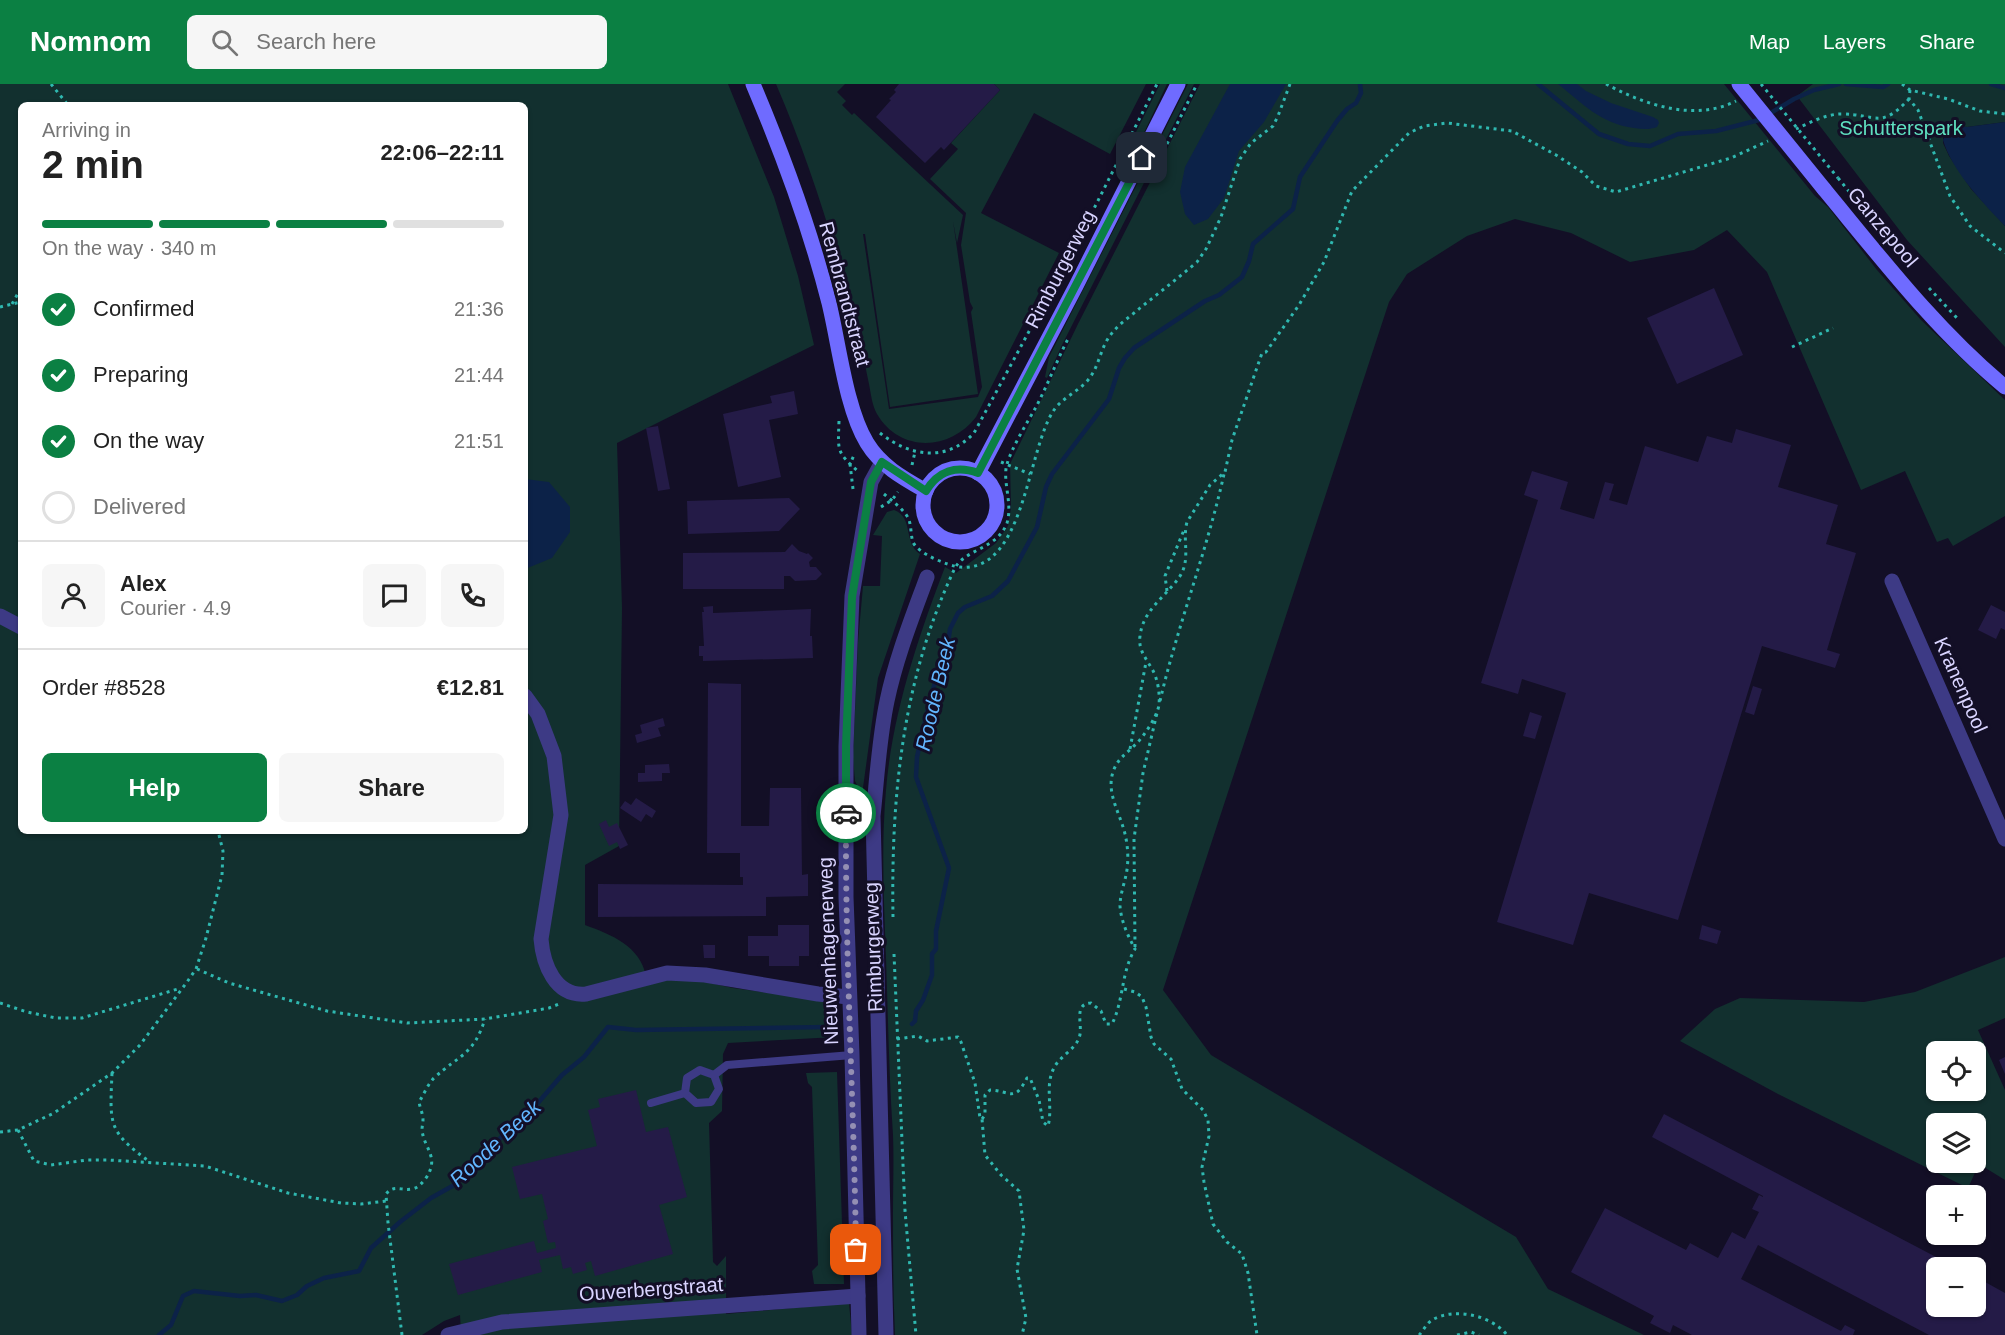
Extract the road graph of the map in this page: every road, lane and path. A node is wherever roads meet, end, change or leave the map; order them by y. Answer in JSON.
{"nodes":[{"id":1,"x":51,"y":84,"type":"edge"},
{"id":2,"x":753,"y":84,"type":"edge"},
{"id":3,"x":1156,"y":84,"type":"edge"},
{"id":4,"x":1178,"y":84,"type":"edge"},
{"id":5,"x":1197,"y":84,"type":"edge"},
{"id":6,"x":1290,"y":84,"type":"edge"},
{"id":7,"x":1606,"y":84,"type":"edge"},
{"id":8,"x":1762,"y":84,"type":"edge"},
{"id":9,"x":1902,"y":84,"type":"edge"},
{"id":10,"x":1753,"y":90,"type":"dead end"},
{"id":11,"x":1910,"y":90,"type":"junction"},
{"id":12,"x":1741,"y":91,"type":"edge"},
{"id":13,"x":1910,"y":99,"type":"junction"},
{"id":14,"x":66,"y":102,"type":"edge"},
{"id":15,"x":2005,"y":114,"type":"edge"},
{"id":16,"x":1795,"y":129,"type":"dead end"},
{"id":17,"x":1776,"y":138,"type":"dead end"},
{"id":18,"x":1166,"y":146,"type":"dead end"},
{"id":19,"x":2005,"y":253,"type":"edge"},
{"id":20,"x":1910,"y":267,"type":"dead end"},
{"id":21,"x":1924,"y":283,"type":"dead end"},
{"id":22,"x":18,"y":293,"type":"edge"},
{"id":23,"x":18,"y":303,"type":"edge"},
{"id":24,"x":12,"y":304,"type":"junction"},
{"id":25,"x":0,"y":307,"type":"edge"},
{"id":26,"x":1960,"y":321,"type":"dead end"},
{"id":27,"x":1833,"y":328,"type":"dead end"},
{"id":28,"x":1071,"y":332,"type":"dead end"},
{"id":29,"x":1792,"y":347,"type":"dead end"},
{"id":30,"x":2005,"y":387,"type":"edge"},
{"id":31,"x":840,"y":411,"type":"dead end"},
{"id":32,"x":880,"y":432,"type":"dead end"},
{"id":33,"x":882,"y":462,"type":"junction"},
{"id":34,"x":850,"y":464,"type":"dead end"},
{"id":35,"x":1006,"y":465,"type":"junction"},
{"id":36,"x":1224,"y":472,"type":"junction"},
{"id":37,"x":978,"y":473,"type":"junction"},
{"id":38,"x":1030,"y":474,"type":"junction"},
{"id":39,"x":926,"y":491,"type":"junction"},
{"id":40,"x":892,"y":501,"type":"dead end"},
{"id":41,"x":1185,"y":529,"type":"junction"},
{"id":42,"x":956,"y":566,"type":"junction"},
{"id":43,"x":927,"y":577,"type":"dead end"},
{"id":44,"x":1892,"y":581,"type":"dead end"},
{"id":45,"x":1167,"y":591,"type":"junction"},
{"id":46,"x":0,"y":616,"type":"edge"},
{"id":47,"x":18,"y":625,"type":"edge"},
{"id":48,"x":1146,"y":660,"type":"junction"},
{"id":49,"x":528,"y":700,"type":"edge"},
{"id":50,"x":1159,"y":706,"type":"junction"},
{"id":51,"x":1130,"y":749,"type":"junction"},
{"id":52,"x":219,"y":834,"type":"edge"},
{"id":53,"x":2005,"y":839,"type":"edge"},
{"id":54,"x":893,"y":923,"type":"dead end"},
{"id":55,"x":893,"y":944,"type":"dead end"},
{"id":56,"x":1135,"y":949,"type":"junction"},
{"id":57,"x":196,"y":969,"type":"junction"},
{"id":58,"x":181,"y":988,"type":"junction"},
{"id":59,"x":1124,"y":988,"type":"junction"},
{"id":60,"x":576,"y":995,"type":"junction"},
{"id":61,"x":849,"y":997,"type":"junction"},
{"id":62,"x":0,"y":1003,"type":"edge"},
{"id":63,"x":485,"y":1019,"type":"junction"},
{"id":64,"x":897,"y":1039,"type":"junction"},
{"id":65,"x":852,"y":1054,"type":"junction"},
{"id":66,"x":112,"y":1073,"type":"junction"},
{"id":67,"x":714,"y":1075,"type":"junction"},
{"id":68,"x":976,"y":1091,"type":"junction"},
{"id":69,"x":685,"y":1093,"type":"junction"},
{"id":70,"x":985,"y":1095,"type":"junction"},
{"id":71,"x":651,"y":1103,"type":"dead end"},
{"id":72,"x":982,"y":1119,"type":"junction"},
{"id":73,"x":18,"y":1130,"type":"junction"},
{"id":74,"x":0,"y":1132,"type":"edge"},
{"id":75,"x":151,"y":1163,"type":"junction"},
{"id":76,"x":386,"y":1201,"type":"junction"},
{"id":77,"x":858,"y":1296,"type":"junction"},
{"id":78,"x":402,"y":1335,"type":"edge"},
{"id":79,"x":448,"y":1335,"type":"edge"},
{"id":80,"x":859,"y":1335,"type":"edge"},
{"id":81,"x":886,"y":1335,"type":"edge"},
{"id":82,"x":916,"y":1335,"type":"edge"},
{"id":83,"x":1022,"y":1335,"type":"edge"},
{"id":84,"x":1257,"y":1335,"type":"edge"},
{"id":85,"x":1419,"y":1335,"type":"edge"},
{"id":86,"x":1457,"y":1335,"type":"edge"},
{"id":87,"x":1479,"y":1335,"type":"edge"},
{"id":88,"x":1507,"y":1335,"type":"edge"}],
"edges":[{"from":1,"to":14,"type":"path"},
{"from":2,"to":33,"type":"street","name":"Rembrandtstraat"},
{"from":3,"to":32,"type":"path"},
{"from":4,"to":37,"type":"street","name":"Rimburgerweg"},
{"from":5,"to":18,"type":"path"},
{"from":6,"to":38,"type":"path"},
{"from":7,"to":12,"type":"path"},
{"from":8,"to":10,"type":"path"},
{"from":8,"to":20,"type":"path","name":"Ganzepool","bridge":true},
{"from":9,"to":11,"type":"path"},
{"from":11,"to":13,"type":"path"},
{"from":11,"to":15,"type":"path"},
{"from":12,"to":30,"type":"street","name":"Ganzepool","bridge":true},
{"from":13,"to":16,"type":"path"},
{"from":13,"to":19,"type":"path"},
{"from":17,"to":36,"type":"path"},
{"from":21,"to":26,"type":"path","name":"Ganzepool"},
{"from":22,"to":24,"type":"path"},
{"from":23,"to":24,"type":"path"},
{"from":24,"to":25,"type":"path"},
{"from":27,"to":29,"type":"path"},
{"from":28,"to":35,"type":"path"},
{"from":31,"to":34,"type":"path"},
{"from":33,"to":39,"type":"street","name":"Rembrandtstraat"},
{"from":33,"to":61,"type":"street","name":"Nieuwenhagenerweg"},
{"from":35,"to":38,"type":"path"},
{"from":35,"to":42,"type":"path"},
{"from":36,"to":41,"type":"path"},
{"from":36,"to":50,"type":"path"},
{"from":37,"to":39,"type":"street"},
{"from":37,"to":39,"type":"street"},
{"from":38,"to":42,"type":"path"},
{"from":40,"to":42,"type":"path"},
{"from":41,"to":45,"type":"path"},
{"from":41,"to":45,"type":"path"},
{"from":42,"to":54,"type":"path","name":"Rimburgerweg"},
{"from":43,"to":81,"type":"street","name":"Rimburgerweg"},
{"from":44,"to":53,"type":"street","name":"Kranenpool"},
{"from":45,"to":48,"type":"path"},
{"from":46,"to":47,"type":"street"},
{"from":48,"to":50,"type":"path"},
{"from":48,"to":51,"type":"path"},
{"from":49,"to":60,"type":"street"},
{"from":50,"to":51,"type":"path"},
{"from":50,"to":56,"type":"path"},
{"from":51,"to":56,"type":"path"},
{"from":52,"to":57,"type":"path"},
{"from":55,"to":64,"type":"path","name":"Rimburgerweg"},
{"from":56,"to":59,"type":"path"},
{"from":57,"to":58,"type":"path"},
{"from":57,"to":63,"type":"path"},
{"from":58,"to":62,"type":"path"},
{"from":58,"to":66,"type":"path"},
{"from":59,"to":70,"type":"path"},
{"from":59,"to":84,"type":"path"},
{"from":60,"to":61,"type":"street"},
{"from":60,"to":63,"type":"path"},
{"from":61,"to":65,"type":"street","name":"Nieuwenhagenerweg"},
{"from":63,"to":76,"type":"path"},
{"from":64,"to":68,"type":"path"},
{"from":64,"to":82,"type":"path","name":"Rimburgerweg"},
{"from":65,"to":67,"type":"lane"},
{"from":65,"to":77,"type":"street","name":"Nieuwenhagenerweg"},
{"from":66,"to":73,"type":"path"},
{"from":66,"to":75,"type":"path"},
{"from":67,"to":69,"type":"lane"},
{"from":67,"to":69,"type":"lane"},
{"from":68,"to":70,"type":"path"},
{"from":68,"to":72,"type":"path"},
{"from":69,"to":71,"type":"lane"},
{"from":70,"to":72,"type":"path"},
{"from":72,"to":83,"type":"path"},
{"from":73,"to":74,"type":"path"},
{"from":73,"to":75,"type":"path"},
{"from":75,"to":76,"type":"path"},
{"from":76,"to":78,"type":"path"},
{"from":77,"to":79,"type":"street","name":"Ouverbergstraat"},
{"from":77,"to":80,"type":"street","name":"Nieuwenhagenerweg"},
{"from":85,"to":88,"type":"path"},
{"from":86,"to":87,"type":"path"}]}
